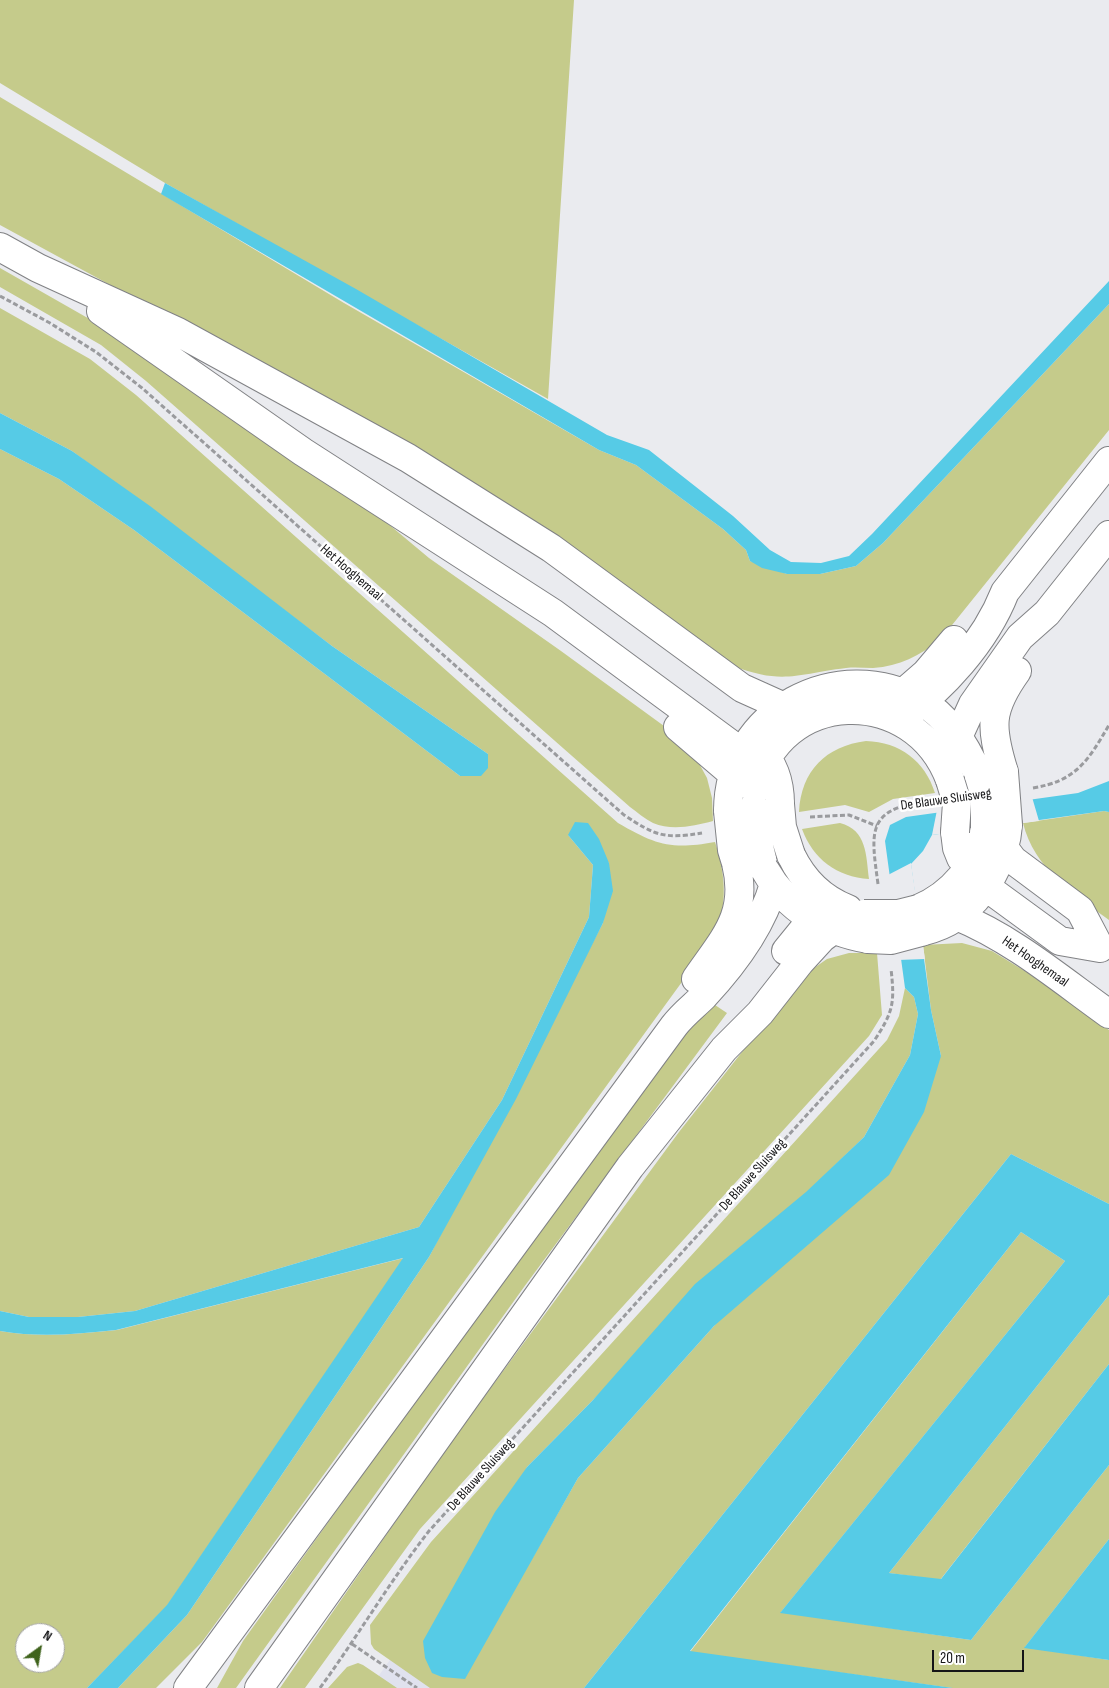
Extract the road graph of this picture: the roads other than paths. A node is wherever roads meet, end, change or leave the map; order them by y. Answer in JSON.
{"nodes":[{"id":1,"x":0,"y":247,"type":"edge"},
{"id":2,"x":38,"y":268,"type":"junction"},
{"id":3,"x":1109,"y":461,"type":"edge"},
{"id":4,"x":1109,"y":534,"type":"edge"},
{"id":5,"x":1047,"y":612,"type":"junction"},
{"id":6,"x":636,"y":675,"type":"junction"},
{"id":7,"x":913,"y":698,"type":"junction"},
{"id":8,"x":782,"y":706,"type":"junction"},
{"id":9,"x":899,"y":722,"type":"junction"},
{"id":10,"x":958,"y":737,"type":"junction"},
{"id":11,"x":751,"y":760,"type":"junction"},
{"id":12,"x":992,"y":774,"type":"junction"},
{"id":13,"x":754,"y":807,"type":"junction"},
{"id":14,"x":989,"y":853,"type":"junction"},
{"id":15,"x":746,"y":870,"type":"junction"},
{"id":16,"x":774,"y":884,"type":"junction"},
{"id":17,"x":957,"y":916,"type":"junction"},
{"id":18,"x":826,"y":917,"type":"junction"},
{"id":19,"x":920,"y":920,"type":"junction"},
{"id":20,"x":1104,"y":951,"type":"edge"},
{"id":21,"x":684,"y":1013,"type":"junction"},
{"id":22,"x":1109,"y":1014,"type":"edge"},
{"id":23,"x":188,"y":1688,"type":"edge"},
{"id":24,"x":258,"y":1688,"type":"edge"}],
"edges":[{"from":1,"to":2,"type":"main road"},
{"from":2,"to":6,"type":"main road"},
{"from":2,"to":8,"type":"main road"},
{"from":3,"to":7,"type":"main road"},
{"from":4,"to":5,"type":"main road"},
{"from":5,"to":10,"type":"main road"},
{"from":5,"to":12,"type":"main road"},
{"from":6,"to":11,"type":"main road"},
{"from":6,"to":11,"type":"main road"},
{"from":7,"to":8,"type":"main road"},
{"from":7,"to":9,"type":"main road"},
{"from":7,"to":10,"type":"main road"},
{"from":8,"to":11,"type":"main road"},
{"from":9,"to":11,"type":"main road"},
{"from":9,"to":14,"type":"main road","bridge":true},
{"from":10,"to":12,"type":"main road"},
{"from":11,"to":13,"type":"main road"},
{"from":12,"to":14,"type":"main road","bridge":true},
{"from":13,"to":15,"type":"main road","bridge":true},
{"from":13,"to":18,"type":"main road","bridge":true},
{"from":14,"to":17,"type":"main road"},
{"from":14,"to":19,"type":"main road"},
{"from":14,"to":20,"type":"main road"},
{"from":15,"to":16,"type":"main road"},
{"from":15,"to":21,"type":"main road"},
{"from":16,"to":18,"type":"main road"},
{"from":16,"to":21,"type":"main road"},
{"from":17,"to":19,"type":"main road"},
{"from":17,"to":22,"type":"main road","name":"Het Hooghemaal"},
{"from":18,"to":19,"type":"main road","bridge":true},
{"from":18,"to":24,"type":"main road"},
{"from":21,"to":23,"type":"main road"}]}
